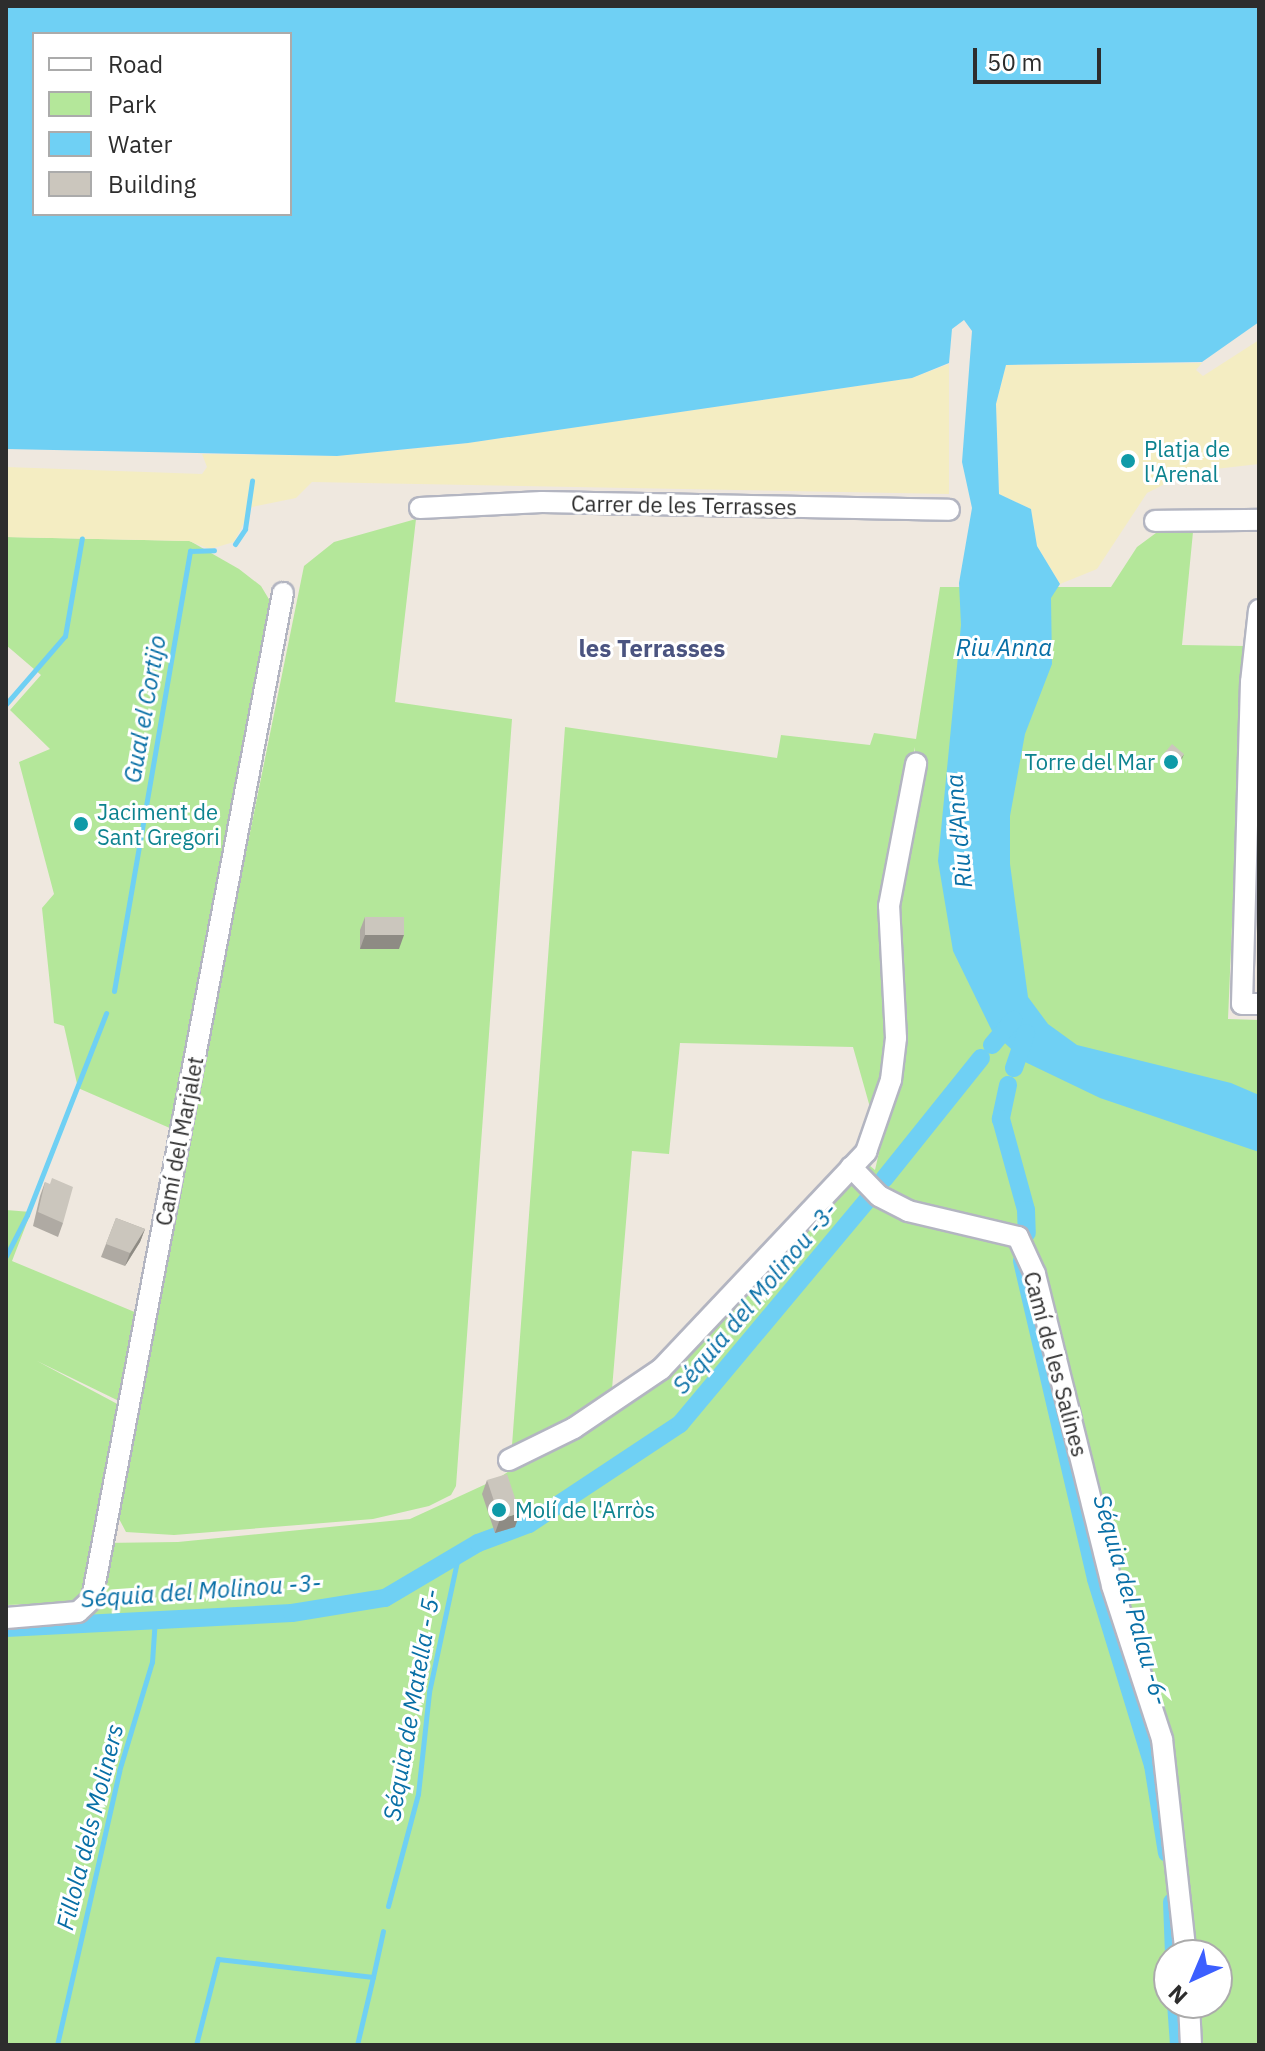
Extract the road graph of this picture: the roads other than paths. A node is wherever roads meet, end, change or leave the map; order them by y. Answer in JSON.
{"nodes":[{"id":1,"x":420,"y":508,"type":"dead end"},
{"id":2,"x":949,"y":510,"type":"dead end"},
{"id":3,"x":1259,"y":520,"type":"edge"},
{"id":4,"x":1155,"y":521,"type":"dead end"},
{"id":5,"x":283,"y":593,"type":"dead end"},
{"id":6,"x":1259,"y":610,"type":"edge"},
{"id":7,"x":1255,"y":682,"type":"edge"},
{"id":8,"x":916,"y":764,"type":"dead end"},
{"id":9,"x":1250,"y":1004,"type":"edge"},
{"id":10,"x":851,"y":1167,"type":"junction"},
{"id":11,"x":509,"y":1460,"type":"dead end"},
{"id":12,"x":6,"y":1618,"type":"edge"},
{"id":13,"x":1184,"y":1939,"type":"edge"},
{"id":14,"x":1190,"y":2019,"type":"edge"},
{"id":15,"x":1191,"y":2045,"type":"edge"}],
"edges":[{"from":1,"to":2,"type":"street","name":"Carrer de les Terrasses"},
{"from":3,"to":4,"type":"street"},
{"from":5,"to":12,"type":"street","name":"Camí del Marjalet"},
{"from":6,"to":7,"type":"street"},
{"from":7,"to":9,"type":"street"},
{"from":8,"to":10,"type":"street"},
{"from":10,"to":11,"type":"street"},
{"from":10,"to":13,"type":"street","name":"Camí de les Salines"},
{"from":14,"to":15,"type":"street"}]}
